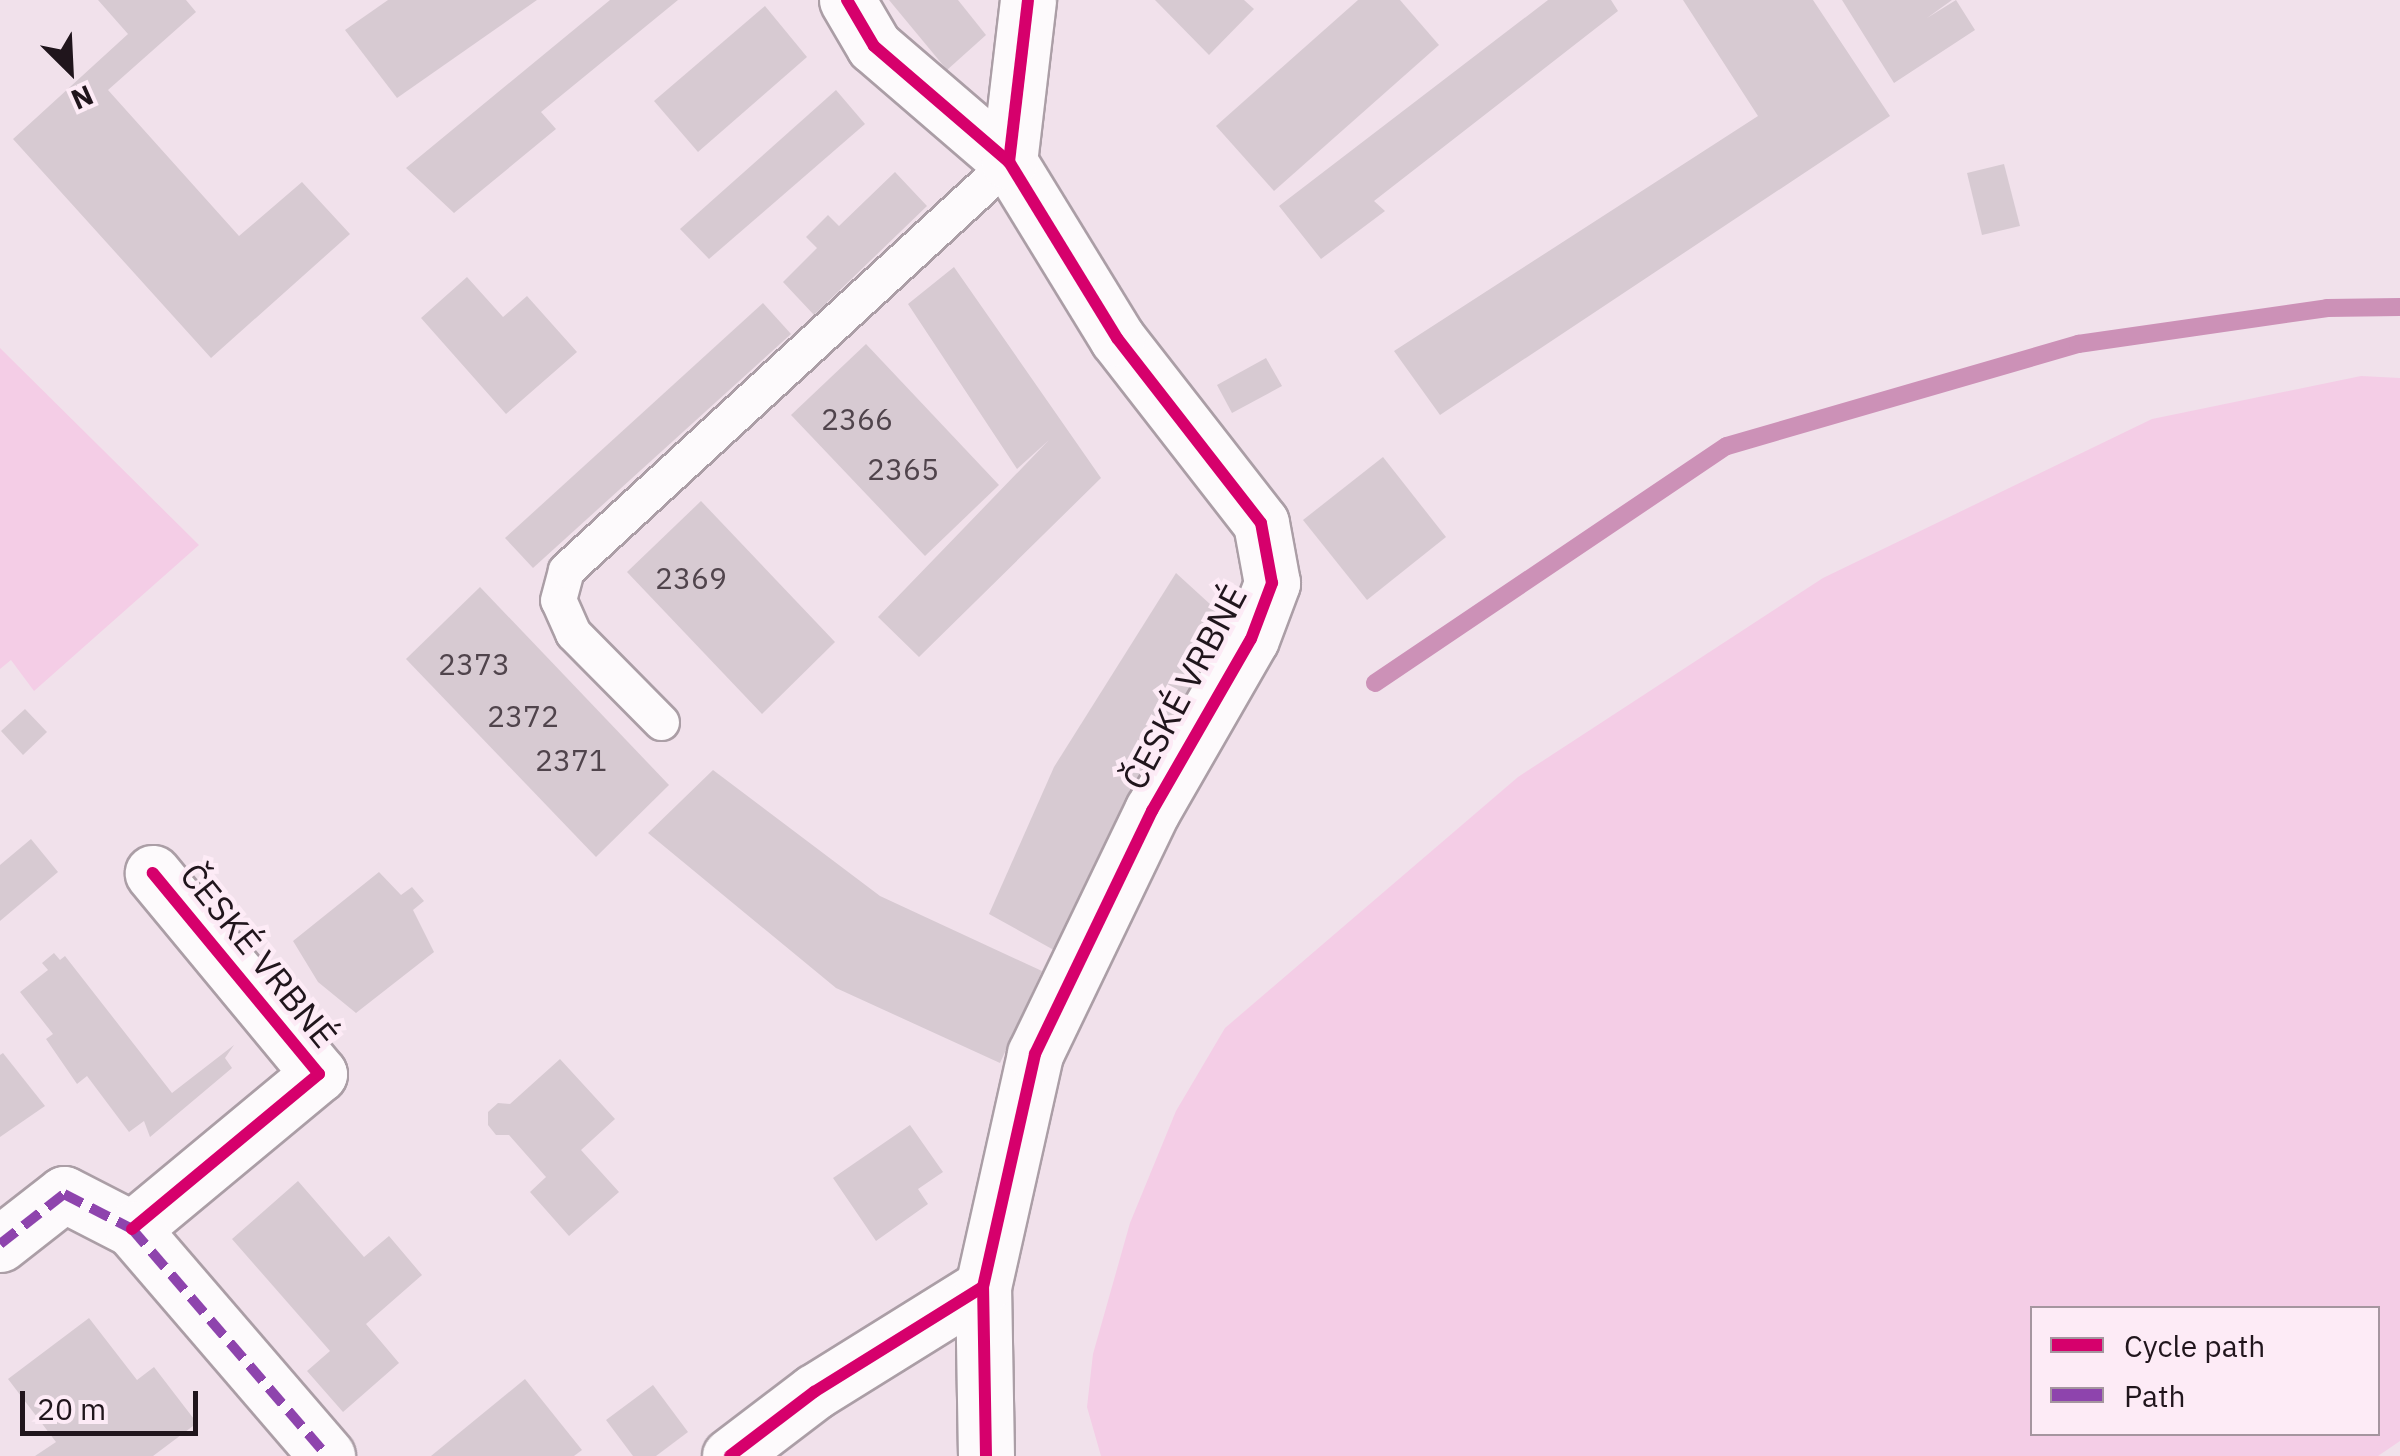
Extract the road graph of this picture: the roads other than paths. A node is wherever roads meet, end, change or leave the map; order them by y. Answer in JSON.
{"nodes":[{"id":1,"x":847,"y":0,"type":"edge"},
{"id":2,"x":1028,"y":0,"type":"edge"},
{"id":3,"x":1010,"y":162,"type":"junction"},
{"id":4,"x":661,"y":722,"type":"dead end"},
{"id":5,"x":153,"y":873,"type":"dead end"},
{"id":6,"x":132,"y":1229,"type":"junction"},
{"id":7,"x":0,"y":1244,"type":"edge"},
{"id":8,"x":983,"y":1288,"type":"junction"},
{"id":9,"x":327,"y":1456,"type":"edge"},
{"id":10,"x":730,"y":1456,"type":"edge"},
{"id":11,"x":986,"y":1456,"type":"edge"}],
"edges":[{"from":1,"to":3,"type":"street","name":"ČESKÉ VRBNÉ"},
{"from":2,"to":3,"type":"street"},
{"from":3,"to":4,"type":"lane"},
{"from":3,"to":8,"type":"street","name":"ČESKÉ VRBNÉ"},
{"from":5,"to":6,"type":"street","name":"ČESKÉ VRBNÉ"},
{"from":6,"to":7,"type":"street"},
{"from":6,"to":9,"type":"street"},
{"from":8,"to":10,"type":"street"},
{"from":8,"to":11,"type":"street","name":"ČESKÉ VRBNÉ"}]}
